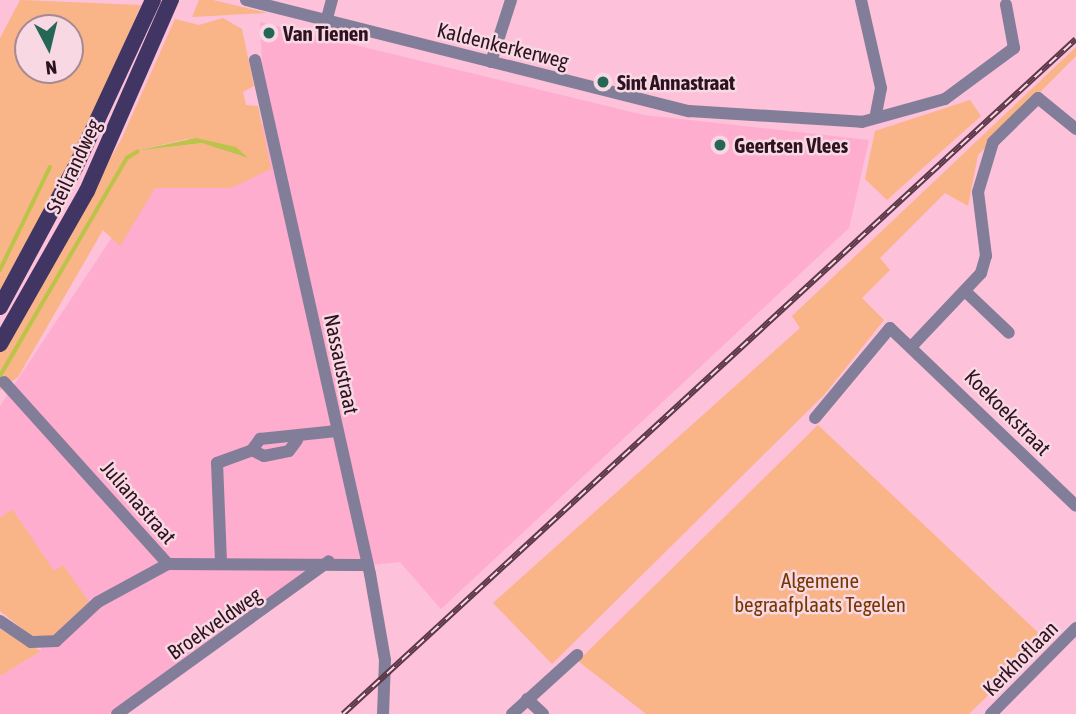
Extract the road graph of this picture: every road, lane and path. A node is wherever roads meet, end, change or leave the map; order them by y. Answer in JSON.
{"nodes":[{"id":1,"x":153,"y":0,"type":"edge"},
{"id":2,"x":171,"y":0,"type":"edge"},
{"id":3,"x":246,"y":0,"type":"edge"},
{"id":4,"x":332,"y":0,"type":"edge"},
{"id":5,"x":511,"y":0,"type":"edge"},
{"id":6,"x":861,"y":0,"type":"edge"},
{"id":7,"x":1006,"y":5,"type":"dead end"},
{"id":8,"x":327,"y":22,"type":"junction"},
{"id":9,"x":255,"y":60,"type":"dead end"},
{"id":10,"x":491,"y":62,"type":"junction"},
{"id":11,"x":876,"y":114,"type":"junction"},
{"id":12,"x":1076,"y":129,"type":"edge"},
{"id":13,"x":966,"y":292,"type":"junction"},
{"id":14,"x":0,"y":307,"type":"edge"},
{"id":15,"x":1009,"y":333,"type":"dead end"},
{"id":16,"x":0,"y":344,"type":"edge"},
{"id":17,"x":913,"y":345,"type":"junction"},
{"id":18,"x":4,"y":382,"type":"dead end"},
{"id":19,"x":815,"y":418,"type":"dead end"},
{"id":20,"x":337,"y":431,"type":"junction"},
{"id":21,"x":1076,"y":506,"type":"edge"},
{"id":22,"x":329,"y":561,"type":"junction"},
{"id":23,"x":222,"y":562,"type":"junction"},
{"id":24,"x":168,"y":564,"type":"junction"},
{"id":25,"x":363,"y":565,"type":"junction"},
{"id":26,"x":0,"y":621,"type":"edge"},
{"id":27,"x":1076,"y":628,"type":"edge"},
{"id":28,"x":577,"y":655,"type":"dead end"},
{"id":29,"x":527,"y":699,"type":"junction"},
{"id":30,"x":117,"y":714,"type":"edge"},
{"id":31,"x":383,"y":714,"type":"edge"},
{"id":32,"x":512,"y":714,"type":"edge"},
{"id":33,"x":543,"y":714,"type":"edge"},
{"id":34,"x":990,"y":714,"type":"edge"}],
"edges":[{"from":1,"to":14,"type":"main road","name":"Steilrandweg"},
{"from":2,"to":16,"type":"main road","name":"Steilrandweg"},
{"from":3,"to":8,"type":"street","name":"Kaldenkerkerweg"},
{"from":4,"to":8,"type":"street"},
{"from":5,"to":10,"type":"street"},
{"from":6,"to":11,"type":"street"},
{"from":7,"to":11,"type":"street","name":"Kaldenkerkerweg"},
{"from":8,"to":10,"type":"street","name":"Kaldenkerkerweg"},
{"from":9,"to":20,"type":"street","name":"Nassaustraat"},
{"from":10,"to":11,"type":"street","name":"Kaldenkerkerweg"},
{"from":12,"to":13,"type":"street"},
{"from":13,"to":15,"type":"street"},
{"from":13,"to":17,"type":"street"},
{"from":17,"to":19,"type":"street","name":"Koekoekstraat"},
{"from":17,"to":21,"type":"street","name":"Koekoekstraat"},
{"from":18,"to":24,"type":"street","name":"Julianastraat"},
{"from":20,"to":23,"type":"street"},
{"from":20,"to":25,"type":"street","name":"Nassaustraat"},
{"from":22,"to":23,"type":"street","name":"Julianastraat"},
{"from":22,"to":25,"type":"street","name":"Julianastraat"},
{"from":22,"to":30,"type":"street","name":"Broekveldweg"},
{"from":23,"to":24,"type":"street","name":"Julianastraat"},
{"from":24,"to":26,"type":"street"},
{"from":25,"to":31,"type":"street","name":"Nassaustraat"},
{"from":27,"to":34,"type":"street","name":"Kerkhoflaan"},
{"from":28,"to":29,"type":"street"},
{"from":29,"to":32,"type":"street"},
{"from":29,"to":33,"type":"street"}]}
